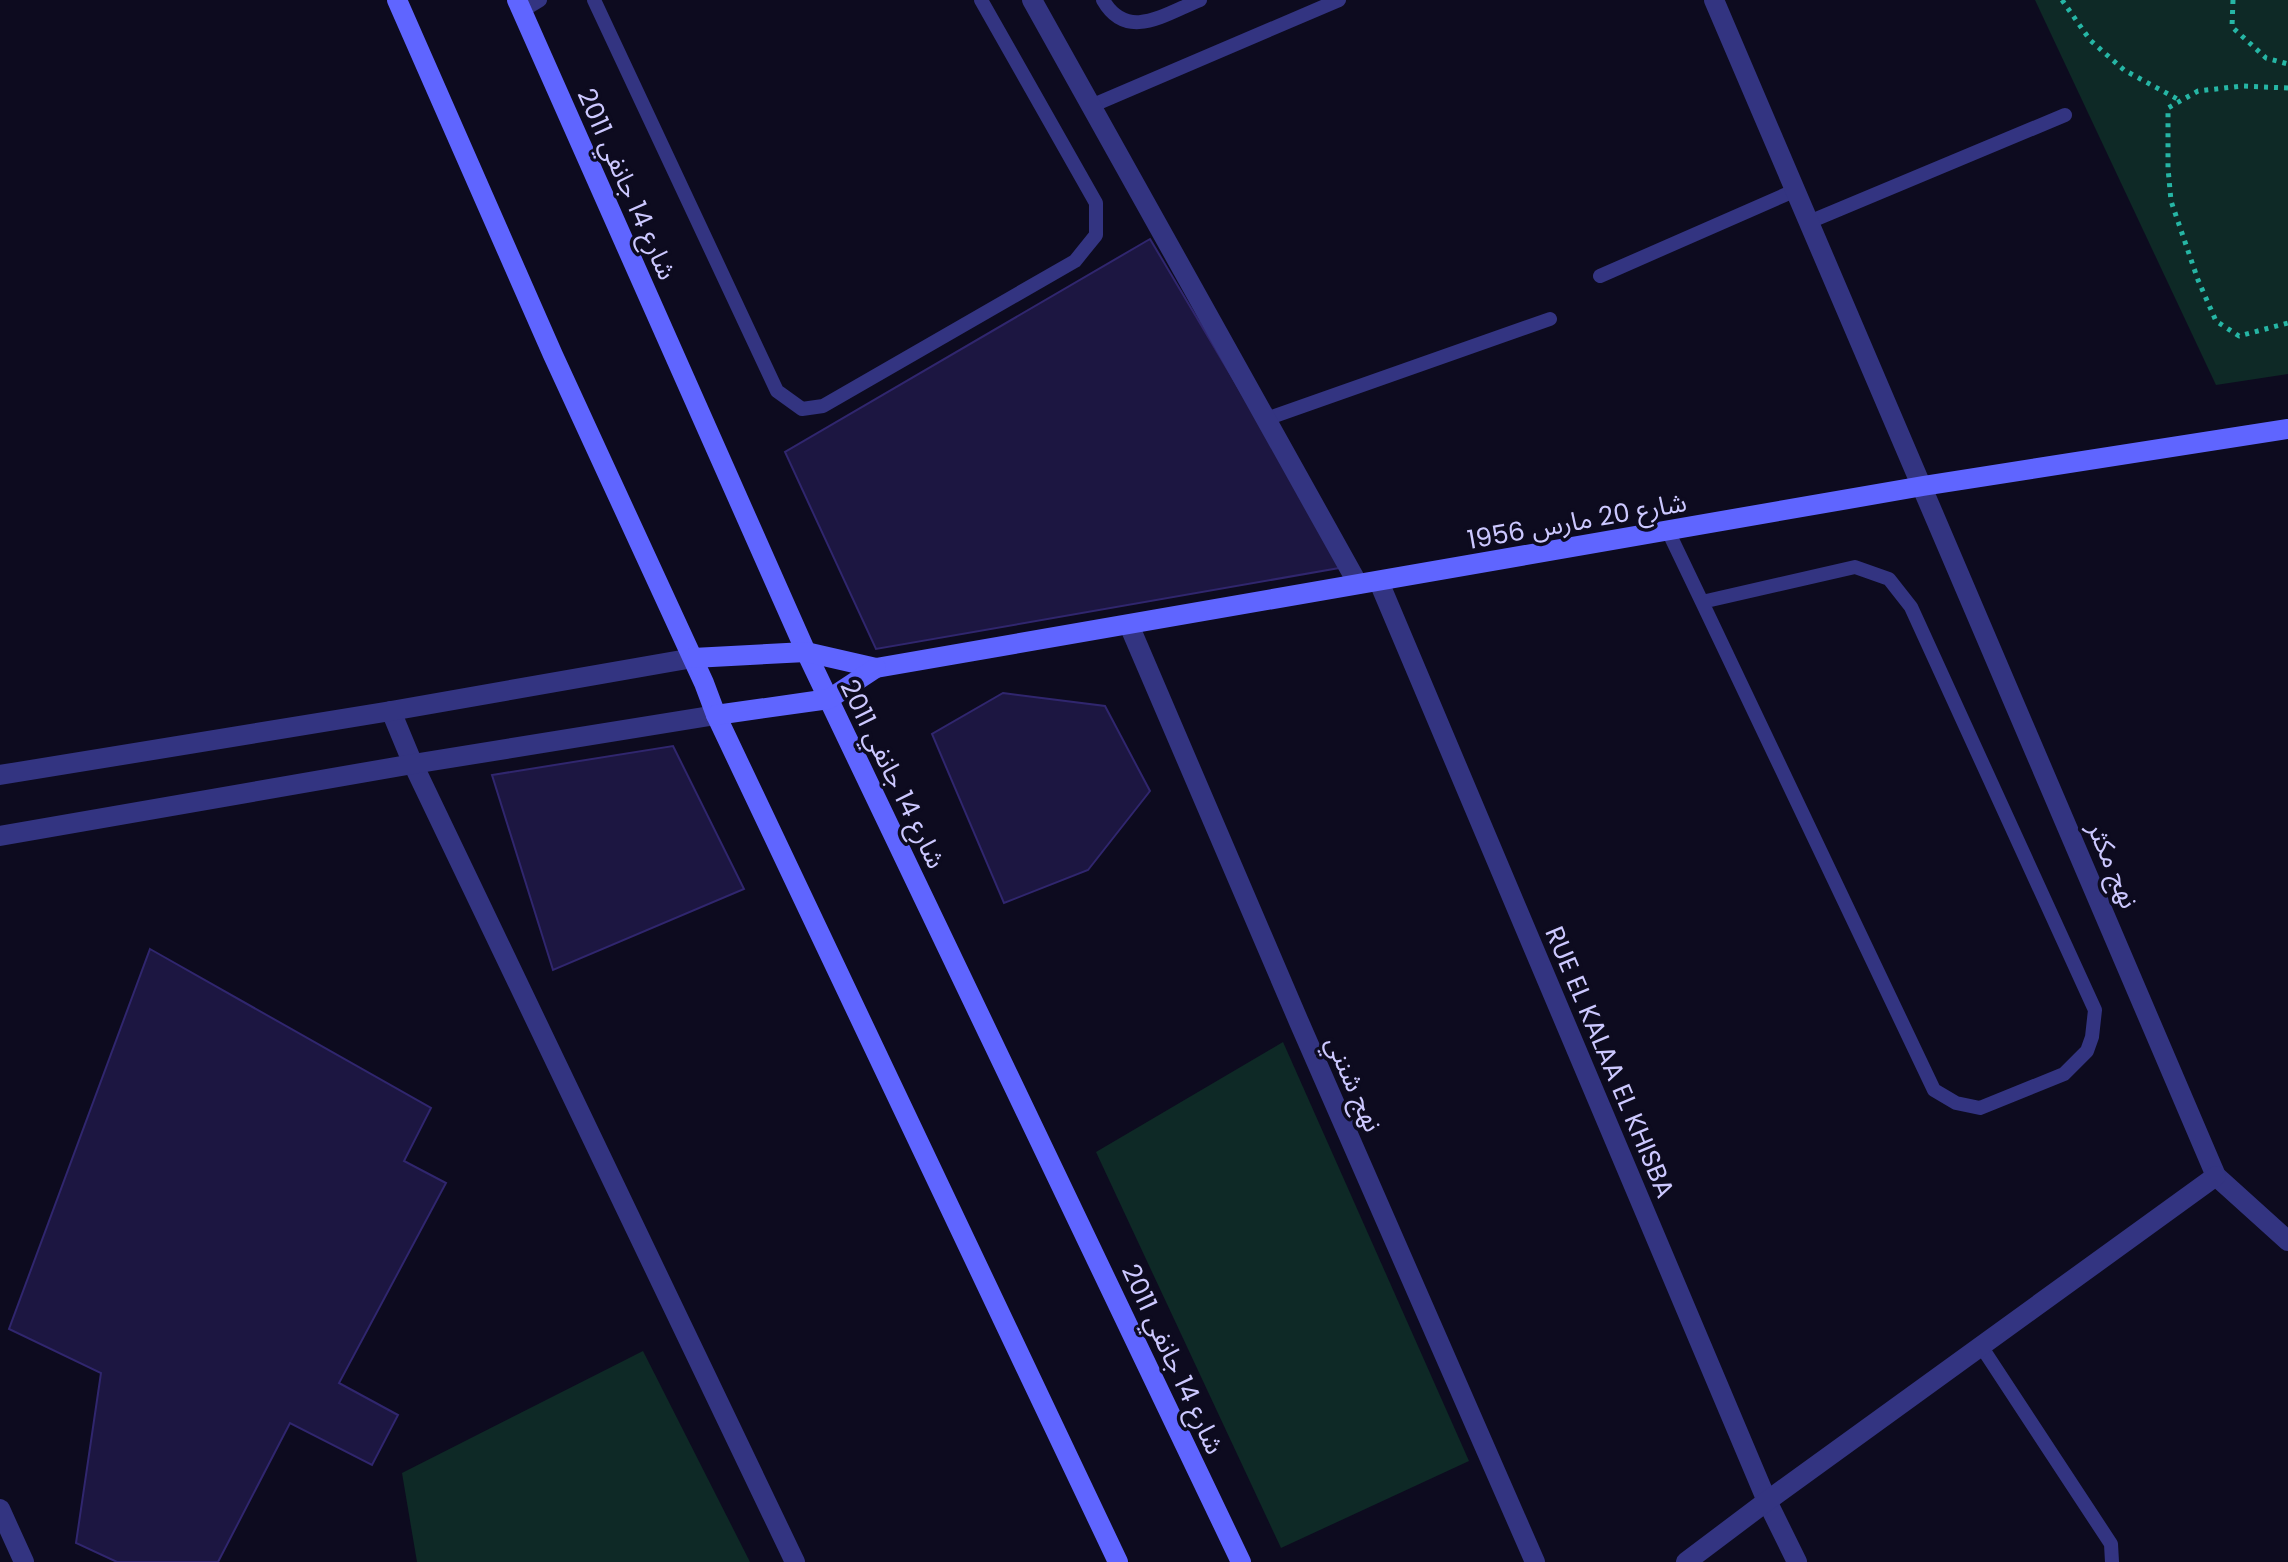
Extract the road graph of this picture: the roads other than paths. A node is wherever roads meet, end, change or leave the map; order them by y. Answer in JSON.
{"nodes":[{"id":1,"x":397,"y":0,"type":"edge"},
{"id":2,"x":540,"y":0,"type":"edge"},
{"id":3,"x":594,"y":0,"type":"edge"},
{"id":4,"x":981,"y":0,"type":"edge"},
{"id":5,"x":1032,"y":0,"type":"edge"},
{"id":6,"x":1103,"y":0,"type":"edge"},
{"id":7,"x":1200,"y":0,"type":"edge"},
{"id":8,"x":1339,"y":0,"type":"edge"},
{"id":9,"x":1714,"y":0,"type":"edge"},
{"id":10,"x":519,"y":6,"type":"edge"},
{"id":11,"x":1091,"y":106,"type":"junction"},
{"id":12,"x":2065,"y":115,"type":"dead end"},
{"id":13,"x":1796,"y":190,"type":"junction"},
{"id":14,"x":1809,"y":222,"type":"junction"},
{"id":15,"x":1600,"y":276,"type":"dead end"},
{"id":16,"x":1550,"y":319,"type":"dead end"},
{"id":17,"x":1266,"y":419,"type":"junction"},
{"id":18,"x":2287,"y":431,"type":"edge"},
{"id":19,"x":1923,"y":486,"type":"junction"},
{"id":20,"x":1668,"y":531,"type":"junction"},
{"id":21,"x":1379,"y":582,"type":"junction"},
{"id":22,"x":1358,"y":584,"type":"junction"},
{"id":23,"x":1702,"y":602,"type":"junction"},
{"id":24,"x":1129,"y":625,"type":"junction"},
{"id":25,"x":806,"y":652,"type":"junction"},
{"id":26,"x":693,"y":658,"type":"junction"},
{"id":27,"x":876,"y":668,"type":"junction"},
{"id":28,"x":829,"y":699,"type":"junction"},
{"id":29,"x":391,"y":711,"type":"junction"},
{"id":30,"x":716,"y":715,"type":"junction"},
{"id":31,"x":413,"y":764,"type":"junction"},
{"id":32,"x":0,"y":775,"type":"edge"},
{"id":33,"x":0,"y":836,"type":"edge"},
{"id":34,"x":2216,"y":1176,"type":"junction"},
{"id":35,"x":2288,"y":1241,"type":"edge"},
{"id":36,"x":1981,"y":1346,"type":"junction"},
{"id":37,"x":1767,"y":1501,"type":"junction"},
{"id":38,"x":0,"y":1509,"type":"edge"},
{"id":39,"x":24,"y":1562,"type":"edge"},
{"id":40,"x":795,"y":1562,"type":"edge"},
{"id":41,"x":1118,"y":1562,"type":"edge"},
{"id":42,"x":1241,"y":1562,"type":"edge"},
{"id":43,"x":1535,"y":1562,"type":"edge"},
{"id":44,"x":1686,"y":1562,"type":"edge"},
{"id":45,"x":1797,"y":1562,"type":"edge"},
{"id":46,"x":2112,"y":1562,"type":"edge"}],
"edges":[{"from":1,"to":26,"type":"street"},
{"from":2,"to":10,"type":"lane"},
{"from":3,"to":4,"type":"lane"},
{"from":5,"to":11,"type":"street"},
{"from":6,"to":7,"type":"lane"},
{"from":8,"to":11,"type":"lane"},
{"from":9,"to":13,"type":"street","name":"نهج مكثر"},
{"from":10,"to":25,"type":"street","name":"شارع 14 جانفي 2011"},
{"from":11,"to":17,"type":"street"},
{"from":12,"to":14,"type":"lane"},
{"from":13,"to":14,"type":"street","name":"نهج مكثر"},
{"from":13,"to":15,"type":"lane"},
{"from":14,"to":19,"type":"street","name":"نهج مكثر"},
{"from":16,"to":17,"type":"lane"},
{"from":17,"to":22,"type":"street"},
{"from":18,"to":19,"type":"street","name":"شارع 20 مارس 1956"},
{"from":19,"to":20,"type":"street","name":"شارع 20 مارس 1956"},
{"from":19,"to":34,"type":"street","name":"نهج مكثر"},
{"from":20,"to":21,"type":"street","name":"شارع 20 مارس 1956"},
{"from":20,"to":23,"type":"lane"},
{"from":21,"to":22,"type":"street","name":"شارع 20 مارس 1956"},
{"from":21,"to":37,"type":"street","name":"RUE EL KALAA EL KHISBA"},
{"from":22,"to":24,"type":"street","name":"شارع 20 مارس 1956"},
{"from":23,"to":23,"type":"lane"},
{"from":24,"to":27,"type":"street","name":"شارع 20 مارس 1956"},
{"from":24,"to":43,"type":"street","name":"نهج شنني"},
{"from":25,"to":26,"type":"street","name":"شارع 20 مارس 1956"},
{"from":25,"to":27,"type":"street","name":"شارع 20 مارس 1956"},
{"from":25,"to":28,"type":"street","name":"شارع 14 جانفي 2011"},
{"from":26,"to":29,"type":"street"},
{"from":26,"to":30,"type":"street"},
{"from":27,"to":28,"type":"street","name":"شارع 20 مارس 1956"},
{"from":28,"to":30,"type":"street"},
{"from":28,"to":42,"type":"street","name":"شارع 14 جانفي 2011"},
{"from":29,"to":31,"type":"street"},
{"from":29,"to":32,"type":"street"},
{"from":30,"to":31,"type":"street"},
{"from":30,"to":41,"type":"street"},
{"from":31,"to":33,"type":"street"},
{"from":31,"to":40,"type":"street"},
{"from":34,"to":35,"type":"street","name":"نهج مكثر"},
{"from":34,"to":36,"type":"street"},
{"from":36,"to":37,"type":"street"},
{"from":36,"to":46,"type":"lane"},
{"from":37,"to":44,"type":"street"},
{"from":37,"to":45,"type":"street","name":"RUE EL KALAA EL KHISBA"},
{"from":38,"to":39,"type":"street"}]}
